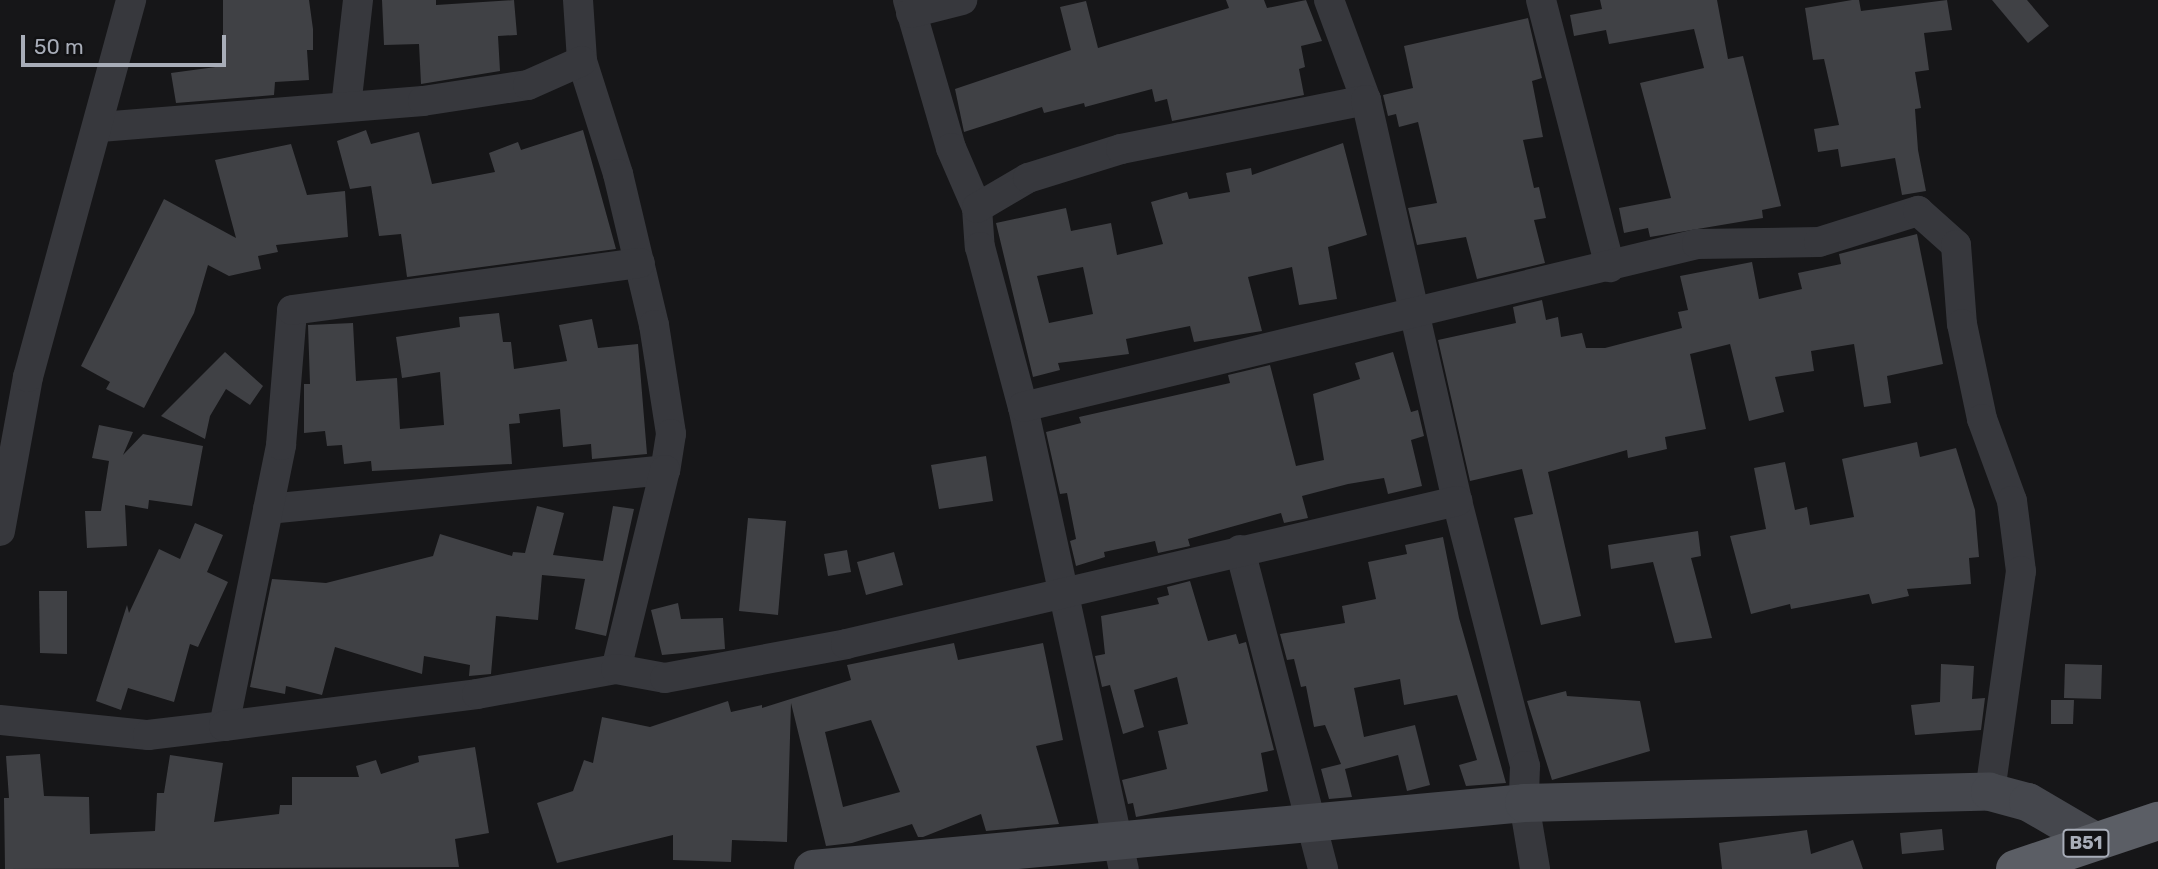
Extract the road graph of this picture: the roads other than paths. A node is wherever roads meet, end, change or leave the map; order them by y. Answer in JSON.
{"nodes":[{"id":1,"x":131,"y":0,"type":"edge"},
{"id":2,"x":358,"y":0,"type":"edge"},
{"id":3,"x":578,"y":0,"type":"edge"},
{"id":4,"x":962,"y":0,"type":"edge"},
{"id":5,"x":1329,"y":0,"type":"edge"},
{"id":6,"x":1541,"y":0,"type":"edge"},
{"id":7,"x":909,"y":6,"type":"edge"},
{"id":8,"x":582,"y":61,"type":"junction"},
{"id":9,"x":1366,"y":100,"type":"junction"},
{"id":10,"x":346,"y":107,"type":"junction"},
{"id":11,"x":100,"y":127,"type":"junction"},
{"id":12,"x":977,"y":208,"type":"junction"},
{"id":13,"x":640,"y":264,"type":"junction"},
{"id":14,"x":1611,"y":267,"type":"junction"},
{"id":15,"x":1416,"y":313,"type":"junction"},
{"id":16,"x":1023,"y":407,"type":"junction"},
{"id":17,"x":665,"y":470,"type":"junction"},
{"id":18,"x":1457,"y":502,"type":"junction"},
{"id":19,"x":268,"y":509,"type":"junction"},
{"id":20,"x":0,"y":531,"type":"edge"},
{"id":21,"x":1240,"y":550,"type":"junction"},
{"id":22,"x":1061,"y":591,"type":"junction"},
{"id":23,"x":617,"y":669,"type":"junction"},
{"id":24,"x":0,"y":720,"type":"edge"},
{"id":25,"x":224,"y":726,"type":"junction"},
{"id":26,"x":1990,"y":792,"type":"junction"},
{"id":27,"x":1524,"y":803,"type":"junction"},
{"id":28,"x":1312,"y":821,"type":"junction"},
{"id":29,"x":2158,"y":821,"type":"edge"},
{"id":30,"x":2093,"y":840,"type":"junction"},
{"id":31,"x":1122,"y":854,"type":"edge"},
{"id":32,"x":813,"y":869,"type":"edge"},
{"id":33,"x":1323,"y":869,"type":"edge"},
{"id":34,"x":1535,"y":869,"type":"edge"},
{"id":35,"x":2015,"y":869,"type":"edge"}],
"edges":[{"from":1,"to":11,"type":"street"},
{"from":2,"to":10,"type":"street"},
{"from":3,"to":8,"type":"street"},
{"from":4,"to":7,"type":"street"},
{"from":5,"to":9,"type":"street"},
{"from":6,"to":14,"type":"street"},
{"from":7,"to":12,"type":"street"},
{"from":8,"to":10,"type":"street"},
{"from":8,"to":13,"type":"street"},
{"from":9,"to":12,"type":"street"},
{"from":9,"to":15,"type":"street"},
{"from":10,"to":11,"type":"street"},
{"from":11,"to":20,"type":"street"},
{"from":12,"to":16,"type":"street"},
{"from":13,"to":17,"type":"street"},
{"from":13,"to":19,"type":"street"},
{"from":14,"to":15,"type":"street"},
{"from":14,"to":26,"type":"street"},
{"from":15,"to":16,"type":"street"},
{"from":15,"to":18,"type":"street"},
{"from":16,"to":22,"type":"street"},
{"from":17,"to":19,"type":"street"},
{"from":17,"to":23,"type":"street"},
{"from":18,"to":21,"type":"street"},
{"from":18,"to":27,"type":"street"},
{"from":19,"to":25,"type":"street"},
{"from":21,"to":22,"type":"street"},
{"from":21,"to":28,"type":"street"},
{"from":22,"to":23,"type":"street"},
{"from":22,"to":31,"type":"street"},
{"from":23,"to":25,"type":"street"},
{"from":24,"to":25,"type":"street"},
{"from":26,"to":27,"type":"main road"},
{"from":26,"to":30,"type":"main road"},
{"from":27,"to":28,"type":"main road"},
{"from":27,"to":34,"type":"street"},
{"from":28,"to":31,"type":"main road"},
{"from":28,"to":33,"type":"street"},
{"from":29,"to":30,"type":"highway","number":"B51"},
{"from":30,"to":35,"type":"highway","number":"B51"},
{"from":31,"to":32,"type":"main road"}]}
